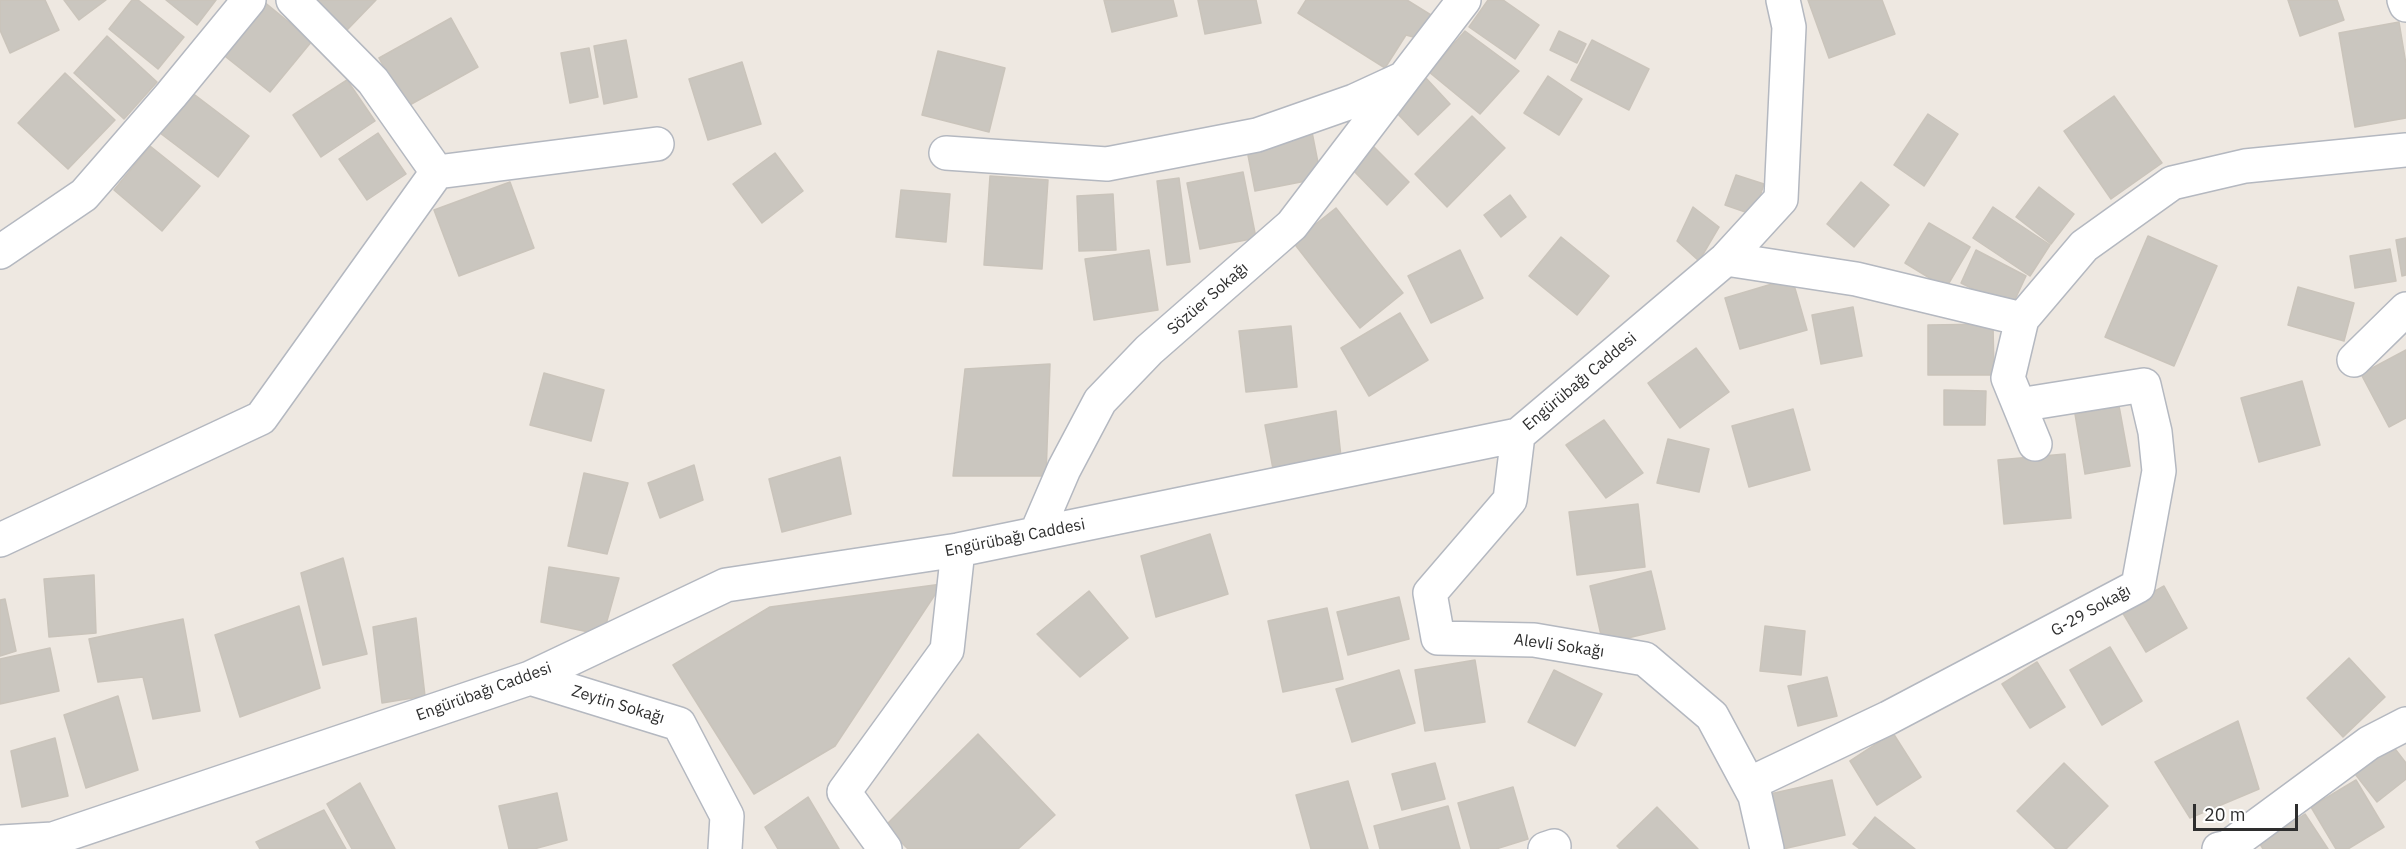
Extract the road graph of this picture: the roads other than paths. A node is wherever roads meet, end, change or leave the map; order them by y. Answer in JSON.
{"nodes":[{"id":1,"x":249,"y":0,"type":"edge"},
{"id":2,"x":293,"y":0,"type":"edge"},
{"id":3,"x":1464,"y":0,"type":"edge"},
{"id":4,"x":1783,"y":0,"type":"edge"},
{"id":5,"x":2404,"y":0,"type":"edge"},
{"id":6,"x":2406,"y":4,"type":"edge"},
{"id":7,"x":1404,"y":78,"type":"junction"},
{"id":8,"x":657,"y":144,"type":"dead end"},
{"id":9,"x":2406,"y":150,"type":"edge"},
{"id":10,"x":946,"y":153,"type":"dead end"},
{"id":11,"x":437,"y":171,"type":"junction"},
{"id":12,"x":0,"y":252,"type":"edge"},
{"id":13,"x":1726,"y":259,"type":"junction"},
{"id":14,"x":2406,"y":309,"type":"edge"},
{"id":15,"x":2022,"y":319,"type":"junction"},
{"id":16,"x":2354,"y":360,"type":"dead end"},
{"id":17,"x":2019,"y":405,"type":"junction"},
{"id":18,"x":1518,"y":435,"type":"junction"},
{"id":19,"x":2035,"y":444,"type":"dead end"},
{"id":20,"x":1036,"y":534,"type":"junction"},
{"id":21,"x":0,"y":540,"type":"edge"},
{"id":22,"x":958,"y":550,"type":"junction"},
{"id":23,"x":530,"y":678,"type":"junction"},
{"id":24,"x":2406,"y":724,"type":"edge"},
{"id":25,"x":1749,"y":784,"type":"junction"},
{"id":26,"x":0,"y":842,"type":"edge"},
{"id":27,"x":56,"y":844,"type":"edge"},
{"id":28,"x":725,"y":849,"type":"edge"},
{"id":29,"x":885,"y":849,"type":"edge"},
{"id":30,"x":1767,"y":849,"type":"edge"},
{"id":31,"x":2226,"y":849,"type":"edge"}],
"edges":[{"from":1,"to":12,"type":"street"},
{"from":2,"to":11,"type":"street"},
{"from":3,"to":7,"type":"street","name":"Sözüer Sokağı"},
{"from":4,"to":13,"type":"street","name":"Engürübağı Caddesi"},
{"from":5,"to":6,"type":"street"},
{"from":7,"to":10,"type":"street"},
{"from":7,"to":20,"type":"street","name":"Sözüer Sokağı"},
{"from":8,"to":11,"type":"street"},
{"from":9,"to":15,"type":"street"},
{"from":11,"to":21,"type":"street"},
{"from":13,"to":15,"type":"street"},
{"from":13,"to":18,"type":"street","name":"Engürübağı Caddesi"},
{"from":14,"to":16,"type":"street"},
{"from":15,"to":17,"type":"street"},
{"from":17,"to":19,"type":"street"},
{"from":17,"to":25,"type":"street","name":"G-29 Sokağı"},
{"from":18,"to":20,"type":"street","name":"Engürübağı Caddesi"},
{"from":18,"to":25,"type":"street","name":"Alevli Sokağı"},
{"from":20,"to":22,"type":"street","name":"Engürübağı Caddesi"},
{"from":22,"to":23,"type":"street","name":"Engürübağı Caddesi"},
{"from":22,"to":29,"type":"street"},
{"from":23,"to":27,"type":"street","name":"Engürübağı Caddesi"},
{"from":23,"to":28,"type":"street","name":"Zeytin Sokağı"},
{"from":24,"to":31,"type":"street"},
{"from":25,"to":30,"type":"street","name":"Alevli Sokağı"},
{"from":26,"to":27,"type":"street","name":"Engürübağı Caddesi"}]}
